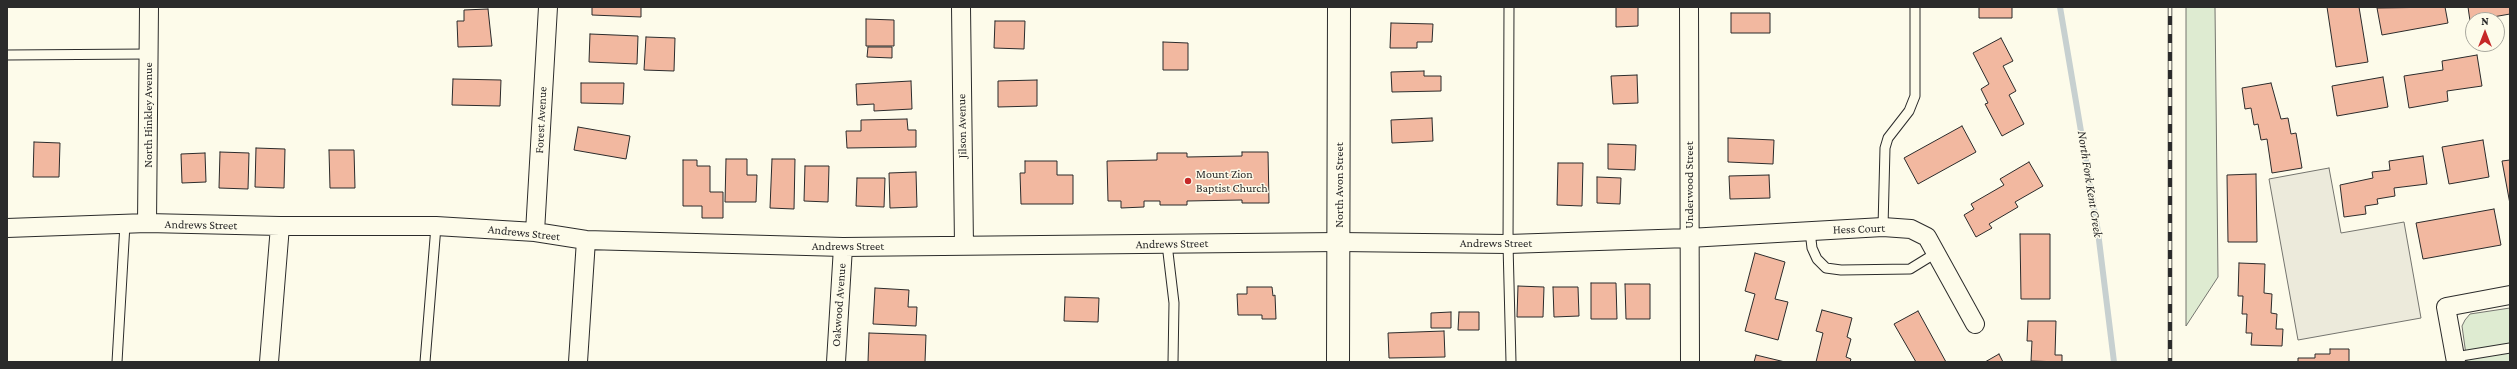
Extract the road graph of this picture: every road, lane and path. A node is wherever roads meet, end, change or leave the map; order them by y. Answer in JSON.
{"nodes":[{"id":1,"x":149,"y":7,"type":"edge"},
{"id":2,"x":548,"y":7,"type":"edge"},
{"id":3,"x":961,"y":7,"type":"edge"},
{"id":4,"x":1339,"y":7,"type":"edge"},
{"id":5,"x":1509,"y":7,"type":"edge"},
{"id":6,"x":1689,"y":7,"type":"edge"},
{"id":7,"x":1915,"y":7,"type":"edge"},
{"id":8,"x":149,"y":54,"type":"junction"},
{"id":9,"x":7,"y":55,"type":"edge"},
{"id":10,"x":125,"y":224,"type":"junction"},
{"id":11,"x":147,"y":224,"type":"junction"},
{"id":12,"x":280,"y":226,"type":"junction"},
{"id":13,"x":436,"y":226,"type":"junction"},
{"id":14,"x":1883,"y":227,"type":"junction"},
{"id":15,"x":7,"y":228,"type":"edge"},
{"id":16,"x":1810,"y":231,"type":"junction"},
{"id":17,"x":535,"y":232,"type":"junction"},
{"id":18,"x":1690,"y":238,"type":"junction"},
{"id":19,"x":586,"y":240,"type":"junction"},
{"id":20,"x":1339,"y":242,"type":"junction"},
{"id":21,"x":1168,"y":244,"type":"junction"},
{"id":22,"x":1508,"y":244,"type":"junction"},
{"id":23,"x":964,"y":246,"type":"junction"},
{"id":24,"x":843,"y":247,"type":"junction"},
{"id":25,"x":1936,"y":253,"type":"junction"},
{"id":26,"x":2510,"y":295,"type":"edge"},
{"id":27,"x":1975,"y":324,"type":"dead end"},
{"id":28,"x":2510,"y":348,"type":"edge"},
{"id":29,"x":2456,"y":359,"type":"edge"},
{"id":30,"x":117,"y":362,"type":"edge"},
{"id":31,"x":270,"y":362,"type":"edge"},
{"id":32,"x":425,"y":362,"type":"edge"},
{"id":33,"x":578,"y":362,"type":"edge"},
{"id":34,"x":836,"y":362,"type":"edge"},
{"id":35,"x":1174,"y":362,"type":"edge"},
{"id":36,"x":1338,"y":362,"type":"edge"},
{"id":37,"x":1511,"y":362,"type":"edge"},
{"id":38,"x":1690,"y":362,"type":"edge"}],
"edges":[{"from":1,"to":8,"type":"street","name":"North Hinkley Avenue"},
{"from":2,"to":17,"type":"street","name":"Forest Avenue"},
{"from":3,"to":23,"type":"street","name":"Jilson Avenue"},
{"from":4,"to":20,"type":"street","name":"North Avon Street"},
{"from":5,"to":22,"type":"lane"},
{"from":6,"to":18,"type":"street","name":"Underwood Street"},
{"from":7,"to":14,"type":"lane"},
{"from":8,"to":9,"type":"lane"},
{"from":8,"to":11,"type":"street","name":"North Hinkley Avenue"},
{"from":10,"to":11,"type":"street","name":"Andrews Street"},
{"from":10,"to":15,"type":"street","name":"Andrews Street"},
{"from":10,"to":30,"type":"lane"},
{"from":11,"to":12,"type":"street","name":"Andrews Street"},
{"from":12,"to":13,"type":"street","name":"Andrews Street"},
{"from":12,"to":31,"type":"street"},
{"from":13,"to":17,"type":"street","name":"Andrews Street"},
{"from":13,"to":32,"type":"lane"},
{"from":14,"to":16,"type":"street","name":"Hess Court"},
{"from":14,"to":25,"type":"street","name":"Hess Court"},
{"from":16,"to":18,"type":"street","name":"Hess Court"},
{"from":16,"to":25,"type":"lane"},
{"from":17,"to":19,"type":"street","name":"Andrews Street"},
{"from":18,"to":22,"type":"street","name":"Andrews Street"},
{"from":18,"to":38,"type":"street","name":"Underwood Street"},
{"from":19,"to":24,"type":"street","name":"Andrews Street"},
{"from":19,"to":33,"type":"street"},
{"from":20,"to":21,"type":"street","name":"Andrews Street"},
{"from":20,"to":22,"type":"street","name":"Andrews Street"},
{"from":20,"to":36,"type":"street","name":"North Avon Street"},
{"from":21,"to":23,"type":"street","name":"Andrews Street"},
{"from":21,"to":35,"type":"lane"},
{"from":22,"to":37,"type":"lane"},
{"from":23,"to":24,"type":"street","name":"Andrews Street"},
{"from":24,"to":34,"type":"street","name":"Oakwood Avenue"},
{"from":25,"to":27,"type":"street","name":"Hess Court"},
{"from":26,"to":29,"type":"street"},
{"from":28,"to":29,"type":"lane"}]}
